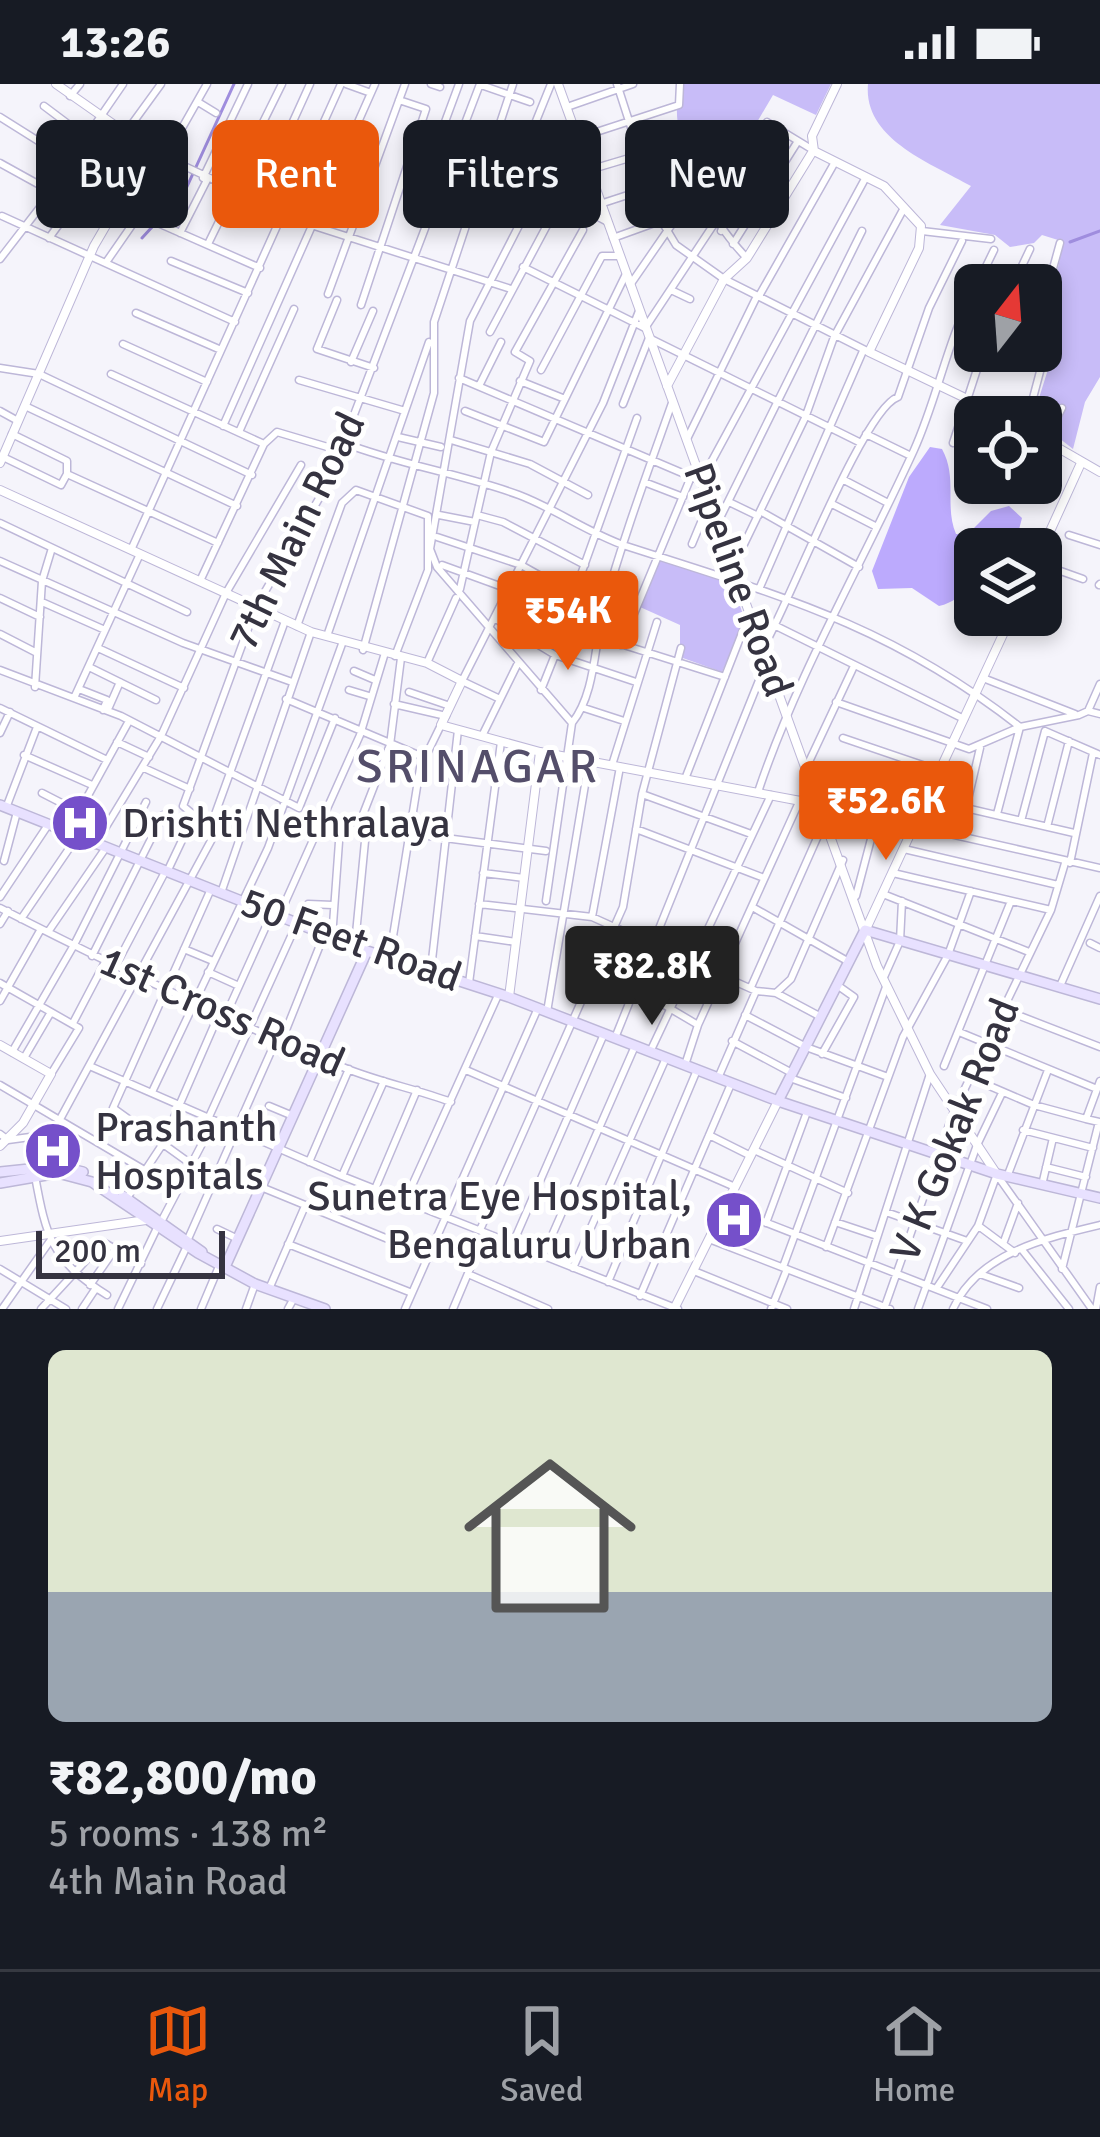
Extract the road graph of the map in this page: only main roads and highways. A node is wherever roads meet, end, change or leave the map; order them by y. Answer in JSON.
{"nodes":[{"id":1,"x":8,"y":808,"type":"edge"},
{"id":2,"x":367,"y":951,"type":"junction"},
{"id":3,"x":1100,"y":999,"type":"edge"},
{"id":4,"x":778,"y":1101,"type":"junction"},
{"id":5,"x":34,"y":1171,"type":"junction"},
{"id":6,"x":0,"y":1172,"type":"edge"},
{"id":7,"x":0,"y":1183,"type":"edge"},
{"id":8,"x":1100,"y":1198,"type":"edge"},
{"id":9,"x":125,"y":1201,"type":"junction"},
{"id":10,"x":159,"y":1225,"type":"junction"},
{"id":11,"x":223,"y":1266,"type":"junction"},
{"id":12,"x":325,"y":1309,"type":"edge"}],
"edges":[{"from":1,"to":2,"type":"main road","name":"50 Feet Road"},
{"from":2,"to":4,"type":"main road","name":"50 Feet Road"},
{"from":2,"to":11,"type":"main road"},
{"from":3,"to":4,"type":"main road"},
{"from":4,"to":8,"type":"main road","name":"50 Feet Road"},
{"from":5,"to":6,"type":"main road"},
{"from":5,"to":7,"type":"main road"},
{"from":5,"to":9,"type":"main road"},
{"from":9,"to":10,"type":"main road"},
{"from":9,"to":10,"type":"main road"},
{"from":10,"to":11,"type":"main road"},
{"from":11,"to":12,"type":"main road"}]}
